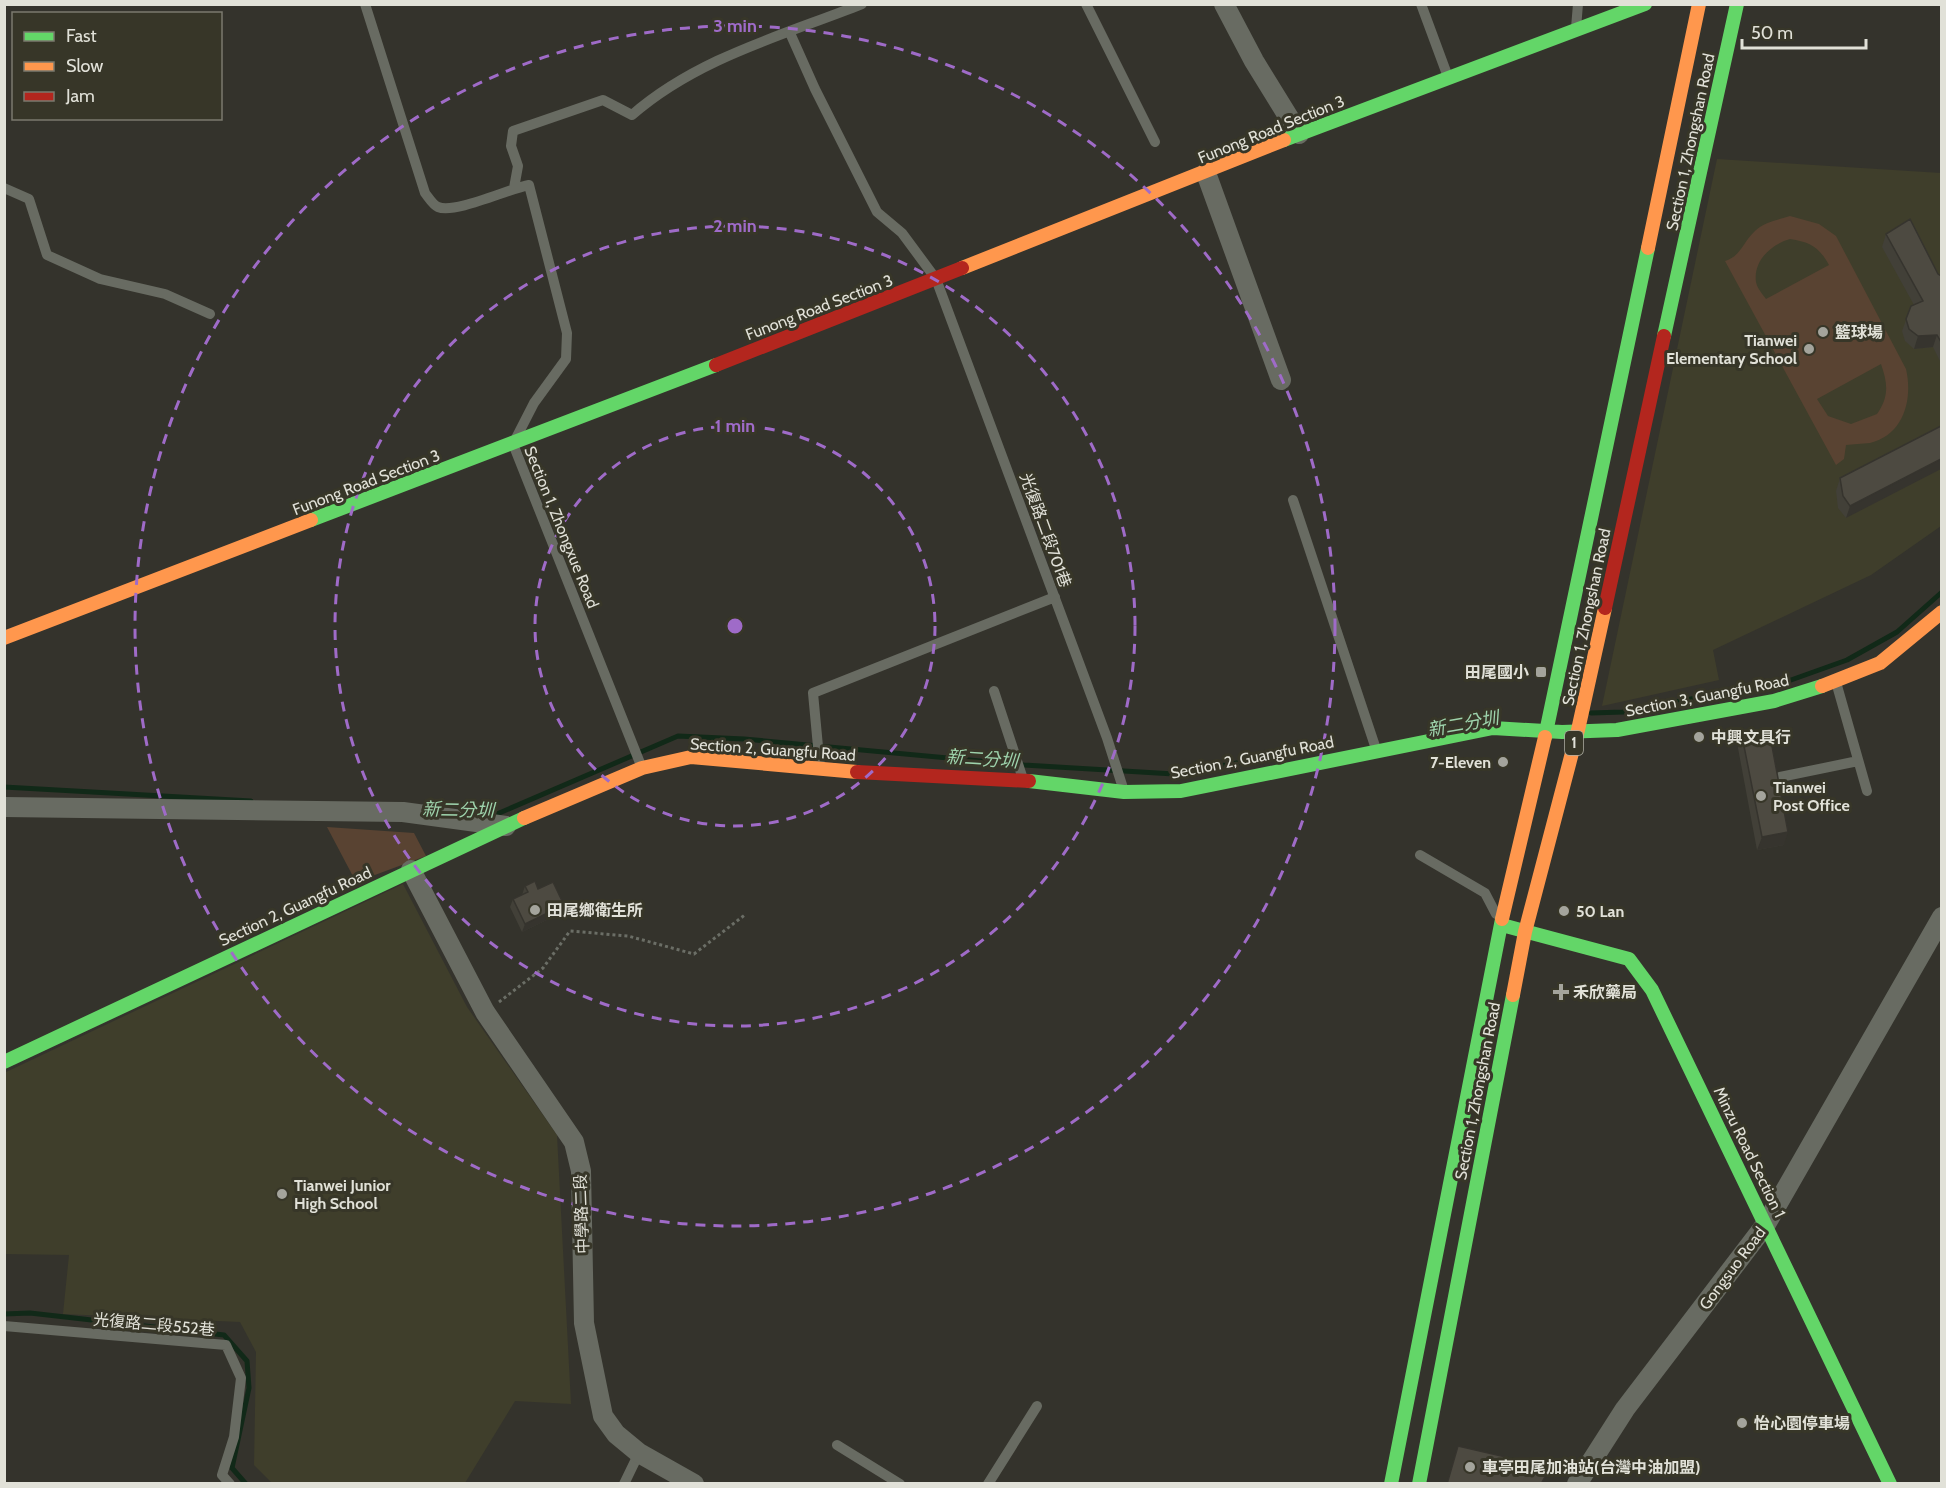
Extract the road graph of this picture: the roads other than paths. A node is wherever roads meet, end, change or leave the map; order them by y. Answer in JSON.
{"nodes":[{"id":1,"x":365,"y":4,"type":"edge"},
{"id":2,"x":862,"y":4,"type":"edge"},
{"id":3,"x":1086,"y":4,"type":"edge"},
{"id":4,"x":1224,"y":4,"type":"edge"},
{"id":5,"x":1421,"y":4,"type":"edge"},
{"id":6,"x":1578,"y":4,"type":"edge"},
{"id":7,"x":1645,"y":4,"type":"edge"},
{"id":8,"x":1699,"y":4,"type":"edge"},
{"id":9,"x":1737,"y":4,"type":"edge"},
{"id":10,"x":1575,"y":30,"type":"junction"},
{"id":11,"x":790,"y":33,"type":"junction"},
{"id":12,"x":1448,"y":78,"type":"junction"},
{"id":13,"x":1299,"y":134,"type":"junction"},
{"id":14,"x":1155,"y":142,"type":"dead end"},
{"id":15,"x":1206,"y":173,"type":"junction"},
{"id":16,"x":4,"y":188,"type":"edge"},
{"id":17,"x":514,"y":188,"type":"junction"},
{"id":18,"x":936,"y":279,"type":"junction"},
{"id":19,"x":210,"y":314,"type":"dead end"},
{"id":20,"x":1281,"y":380,"type":"dead end"},
{"id":21,"x":513,"y":444,"type":"junction"},
{"id":22,"x":1293,"y":500,"type":"dead end"},
{"id":23,"x":1055,"y":597,"type":"junction"},
{"id":24,"x":1941,"y":612,"type":"edge"},
{"id":25,"x":4,"y":638,"type":"edge"},
{"id":26,"x":1836,"y":682,"type":"junction"},
{"id":27,"x":994,"y":691,"type":"dead end"},
{"id":28,"x":1578,"y":730,"type":"junction"},
{"id":29,"x":1546,"y":731,"type":"junction"},
{"id":30,"x":1562,"y":732,"type":"joint"},
{"id":31,"x":1376,"y":750,"type":"junction"},
{"id":32,"x":1858,"y":761,"type":"junction"},
{"id":33,"x":642,"y":768,"type":"junction"},
{"id":34,"x":820,"y":768,"type":"junction"},
{"id":35,"x":1780,"y":777,"type":"edge"},
{"id":36,"x":1023,"y":780,"type":"junction"},
{"id":37,"x":1867,"y":791,"type":"dead end"},
{"id":38,"x":1124,"y":792,"type":"junction"},
{"id":39,"x":4,"y":807,"type":"edge"},
{"id":40,"x":506,"y":826,"type":"junction"},
{"id":41,"x":1420,"y":855,"type":"dead end"},
{"id":42,"x":411,"y":870,"type":"junction"},
{"id":43,"x":1941,"y":917,"type":"edge"},
{"id":44,"x":1501,"y":925,"type":"junction"},
{"id":45,"x":1525,"y":932,"type":"junction"},
{"id":46,"x":4,"y":1062,"type":"edge"},
{"id":47,"x":1766,"y":1224,"type":"junction"},
{"id":48,"x":4,"y":1326,"type":"edge"},
{"id":49,"x":1037,"y":1406,"type":"dead end"},
{"id":50,"x":837,"y":1445,"type":"dead end"},
{"id":51,"x":639,"y":1454,"type":"junction"},
{"id":52,"x":230,"y":1484,"type":"edge"},
{"id":53,"x":624,"y":1484,"type":"edge"},
{"id":54,"x":694,"y":1484,"type":"edge"},
{"id":55,"x":900,"y":1484,"type":"edge"},
{"id":56,"x":988,"y":1484,"type":"edge"},
{"id":57,"x":1391,"y":1484,"type":"edge"},
{"id":58,"x":1419,"y":1484,"type":"edge"},
{"id":59,"x":1576,"y":1484,"type":"edge"},
{"id":60,"x":1890,"y":1484,"type":"edge"}],
"edges":[{"from":1,"to":17,"type":"lane"},
{"from":2,"to":11,"type":"lane"},
{"from":3,"to":14,"type":"lane"},
{"from":4,"to":13,"type":"street"},
{"from":5,"to":12,"type":"lane"},
{"from":6,"to":10,"type":"lane"},
{"from":7,"to":10,"type":"street","name":"Funong Road Section 3"},
{"from":8,"to":29,"type":"street","name":"Section 1, Zhongshan Road","number":"1"},
{"from":9,"to":28,"type":"street","name":"Section 1, Zhongshan Road","number":"1"},
{"from":10,"to":12,"type":"street","name":"Funong Road Section 3"},
{"from":11,"to":17,"type":"lane"},
{"from":11,"to":18,"type":"lane","name":"光復路二段701巷"},
{"from":12,"to":13,"type":"street","name":"Funong Road Section 3"},
{"from":13,"to":15,"type":"street","name":"Funong Road Section 3"},
{"from":15,"to":18,"type":"street","name":"Funong Road Section 3"},
{"from":15,"to":20,"type":"street"},
{"from":16,"to":19,"type":"lane"},
{"from":17,"to":21,"type":"lane","name":"Section 1, Zhongxue Road"},
{"from":18,"to":21,"type":"street","name":"Funong Road Section 3"},
{"from":18,"to":23,"type":"lane","name":"光復路二段701巷"},
{"from":21,"to":25,"type":"street","name":"Funong Road Section 3"},
{"from":21,"to":33,"type":"lane","name":"Section 1, Zhongxue Road"},
{"from":22,"to":31,"type":"lane"},
{"from":23,"to":34,"type":"lane"},
{"from":23,"to":38,"type":"lane","name":"光復路二段701巷"},
{"from":24,"to":26,"type":"street","name":"Section 3, Guangfu Road"},
{"from":26,"to":28,"type":"street","name":"Section 3, Guangfu Road"},
{"from":26,"to":32,"type":"lane"},
{"from":27,"to":36,"type":"lane"},
{"from":28,"to":30,"type":"street","name":"Section 3, Guangfu Road"},
{"from":28,"to":45,"type":"street","name":"Section 1, Zhongshan Road","number":"1"},
{"from":29,"to":30,"type":"street","name":"Section 2, Guangfu Road"},
{"from":29,"to":31,"type":"street","name":"Section 2, Guangfu Road"},
{"from":29,"to":44,"type":"street","name":"Section 1, Zhongshan Road","number":"1"},
{"from":31,"to":38,"type":"street","name":"Section 2, Guangfu Road"},
{"from":32,"to":35,"type":"lane"},
{"from":32,"to":37,"type":"lane"},
{"from":33,"to":34,"type":"street","name":"Section 2, Guangfu Road"},
{"from":33,"to":40,"type":"street","name":"Section 2, Guangfu Road"},
{"from":34,"to":36,"type":"street","name":"Section 2, Guangfu Road"},
{"from":36,"to":38,"type":"street","name":"Section 2, Guangfu Road"},
{"from":39,"to":40,"type":"street"},
{"from":40,"to":42,"type":"street","name":"Section 2, Guangfu Road"},
{"from":41,"to":44,"type":"lane"},
{"from":42,"to":46,"type":"street","name":"Section 2, Guangfu Road"},
{"from":42,"to":51,"type":"street","name":"中學路二段"},
{"from":43,"to":47,"type":"street","name":"Gongsuo Road"},
{"from":44,"to":45,"type":"street","name":"Minzu Road Section 1"},
{"from":44,"to":57,"type":"street","name":"Section 1, Zhongshan Road","number":"1"},
{"from":45,"to":47,"type":"street","name":"Minzu Road Section 1"},
{"from":45,"to":58,"type":"street","name":"Section 1, Zhongshan Road","number":"1"},
{"from":47,"to":59,"type":"street","name":"Gongsuo Road"},
{"from":47,"to":60,"type":"street","name":"Minzu Road Section 1"},
{"from":48,"to":52,"type":"lane","name":"光復路二段552巷"},
{"from":49,"to":56,"type":"lane"},
{"from":50,"to":55,"type":"lane"},
{"from":51,"to":53,"type":"lane"},
{"from":51,"to":54,"type":"street","name":"中學路二段"}]}
